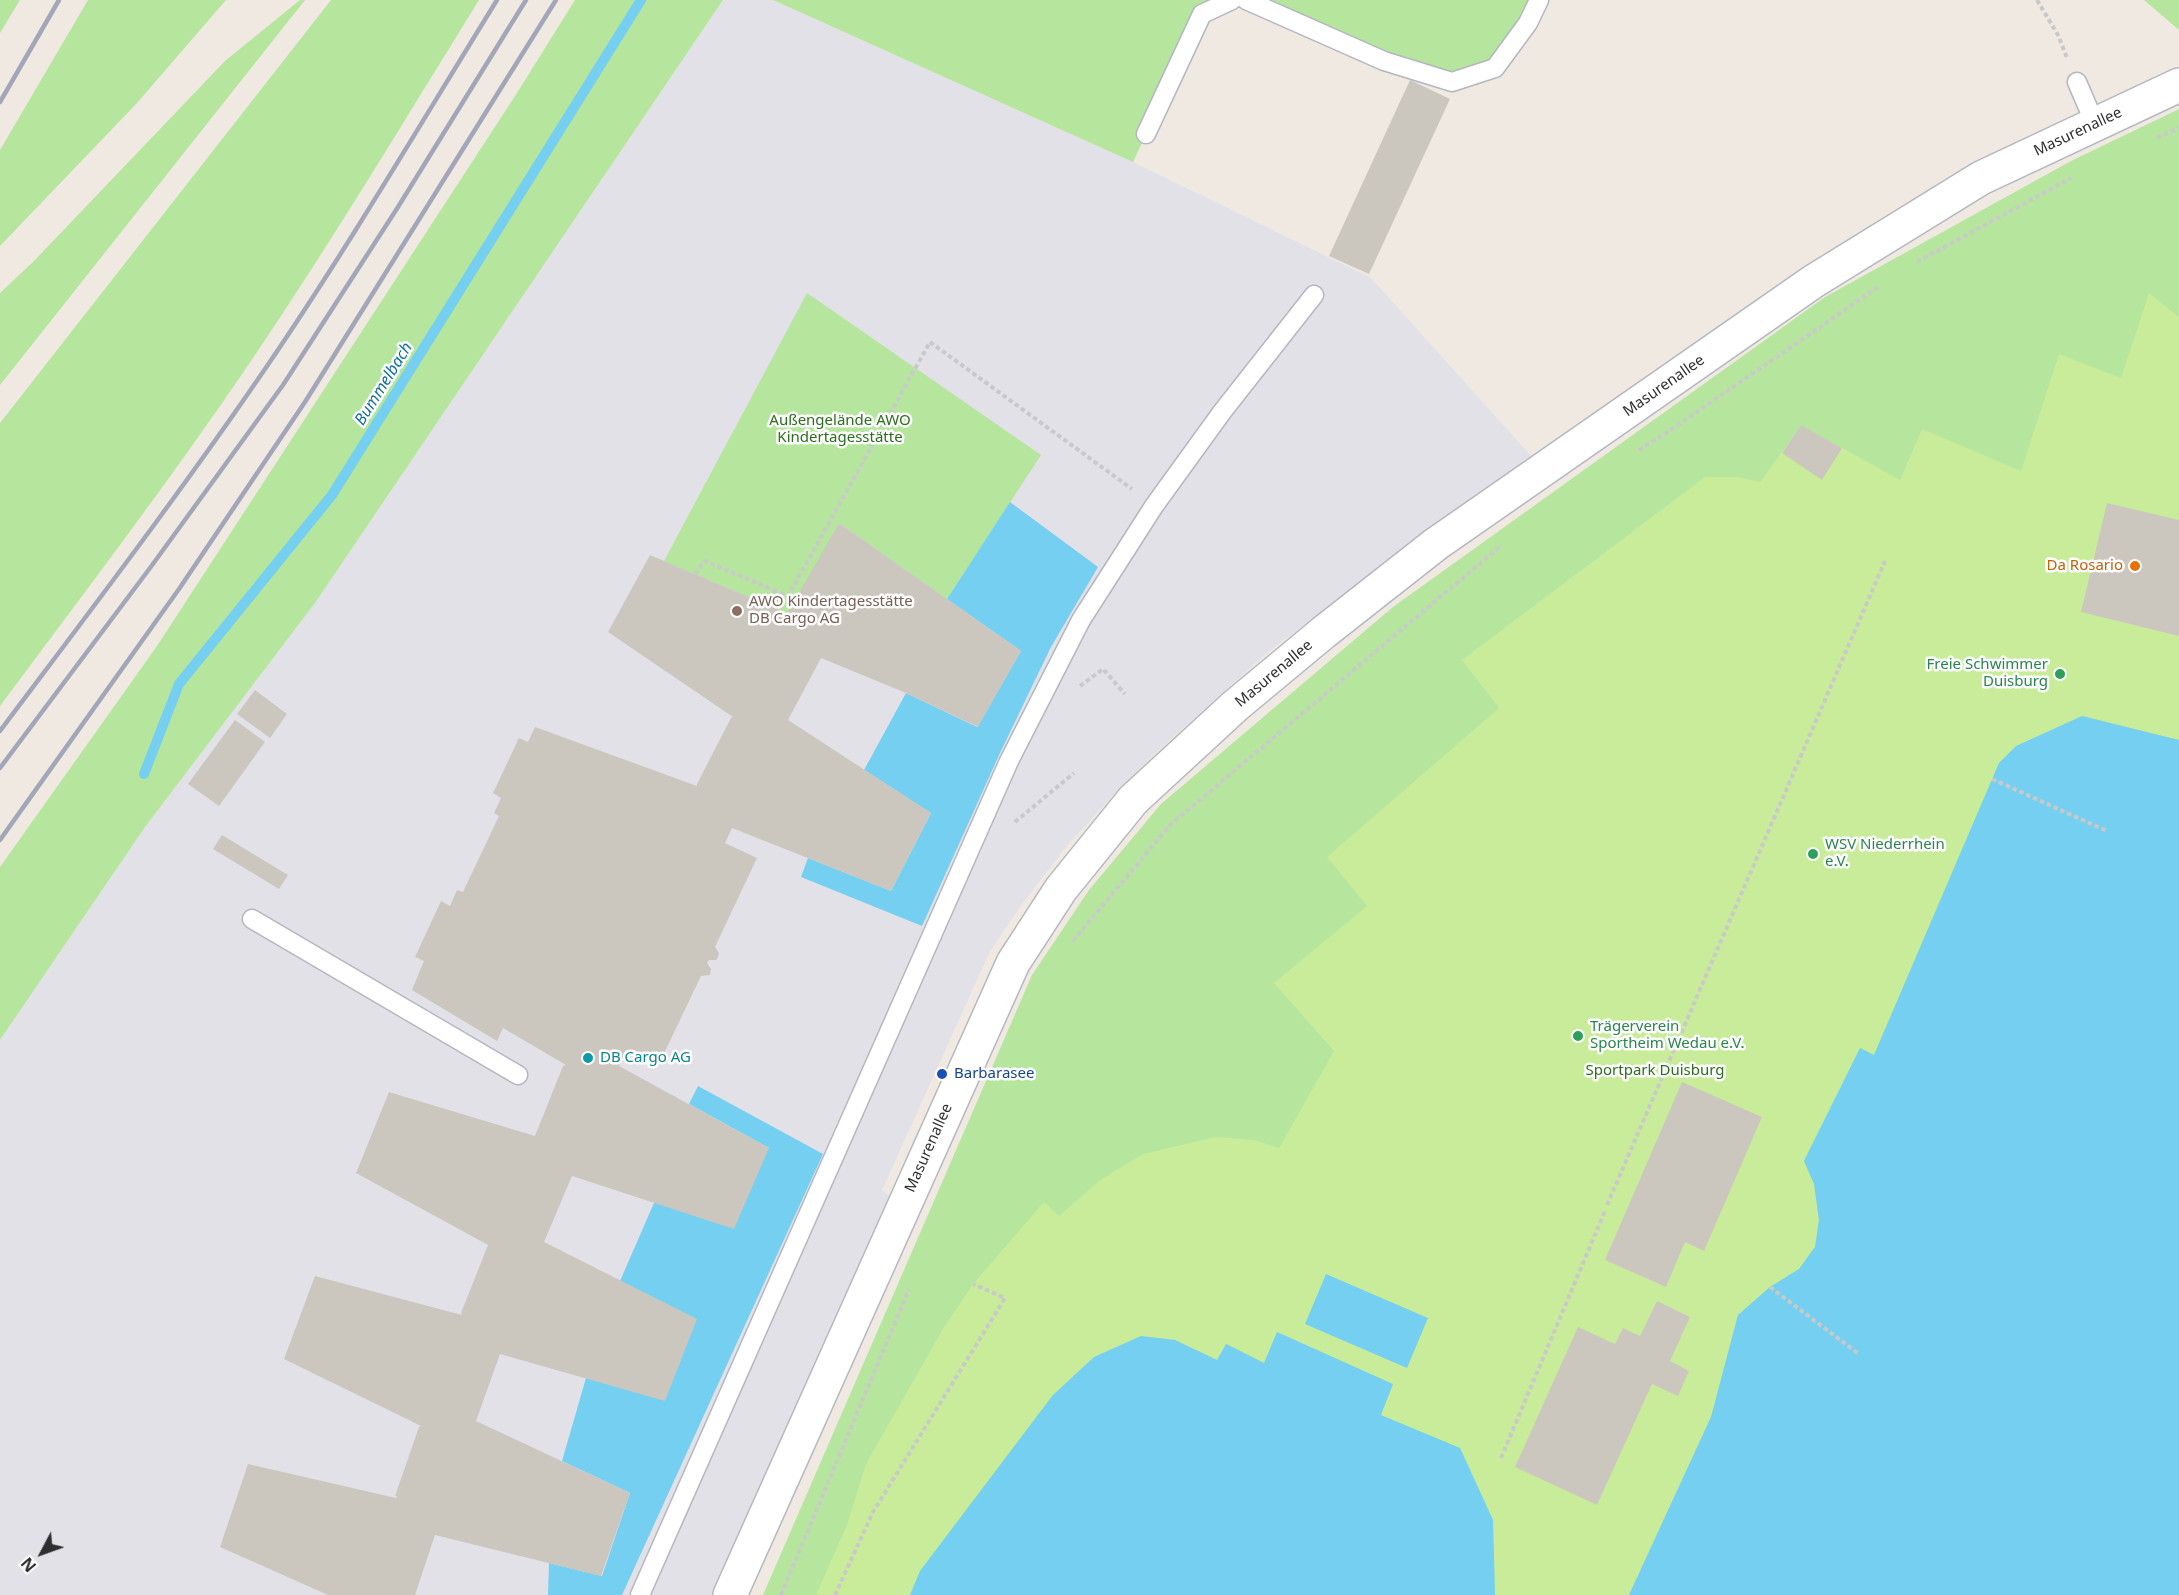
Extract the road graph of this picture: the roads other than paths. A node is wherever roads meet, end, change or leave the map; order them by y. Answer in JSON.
{"nodes":[{"id":1,"x":1232,"y":0,"type":"edge"},
{"id":2,"x":1246,"y":0,"type":"edge"},
{"id":3,"x":1539,"y":0,"type":"edge"},
{"id":4,"x":2078,"y":82,"type":"road end"},
{"id":5,"x":2179,"y":85,"type":"edge"},
{"id":6,"x":2095,"y":124,"type":"junction"},
{"id":7,"x":1146,"y":134,"type":"dead end"},
{"id":8,"x":1314,"y":295,"type":"dead end"},
{"id":9,"x":252,"y":919,"type":"dead end"},
{"id":10,"x":518,"y":1075,"type":"dead end"},
{"id":11,"x":640,"y":1595,"type":"edge"},
{"id":12,"x":730,"y":1595,"type":"edge"}],
"edges":[{"from":1,"to":7,"type":"lane"},
{"from":2,"to":3,"type":"lane"},
{"from":4,"to":6,"type":"lane"},
{"from":5,"to":6,"type":"street","name":"Masurenallee"},
{"from":6,"to":12,"type":"street","name":"Masurenallee"},
{"from":8,"to":11,"type":"lane"},
{"from":9,"to":10,"type":"lane"}]}
